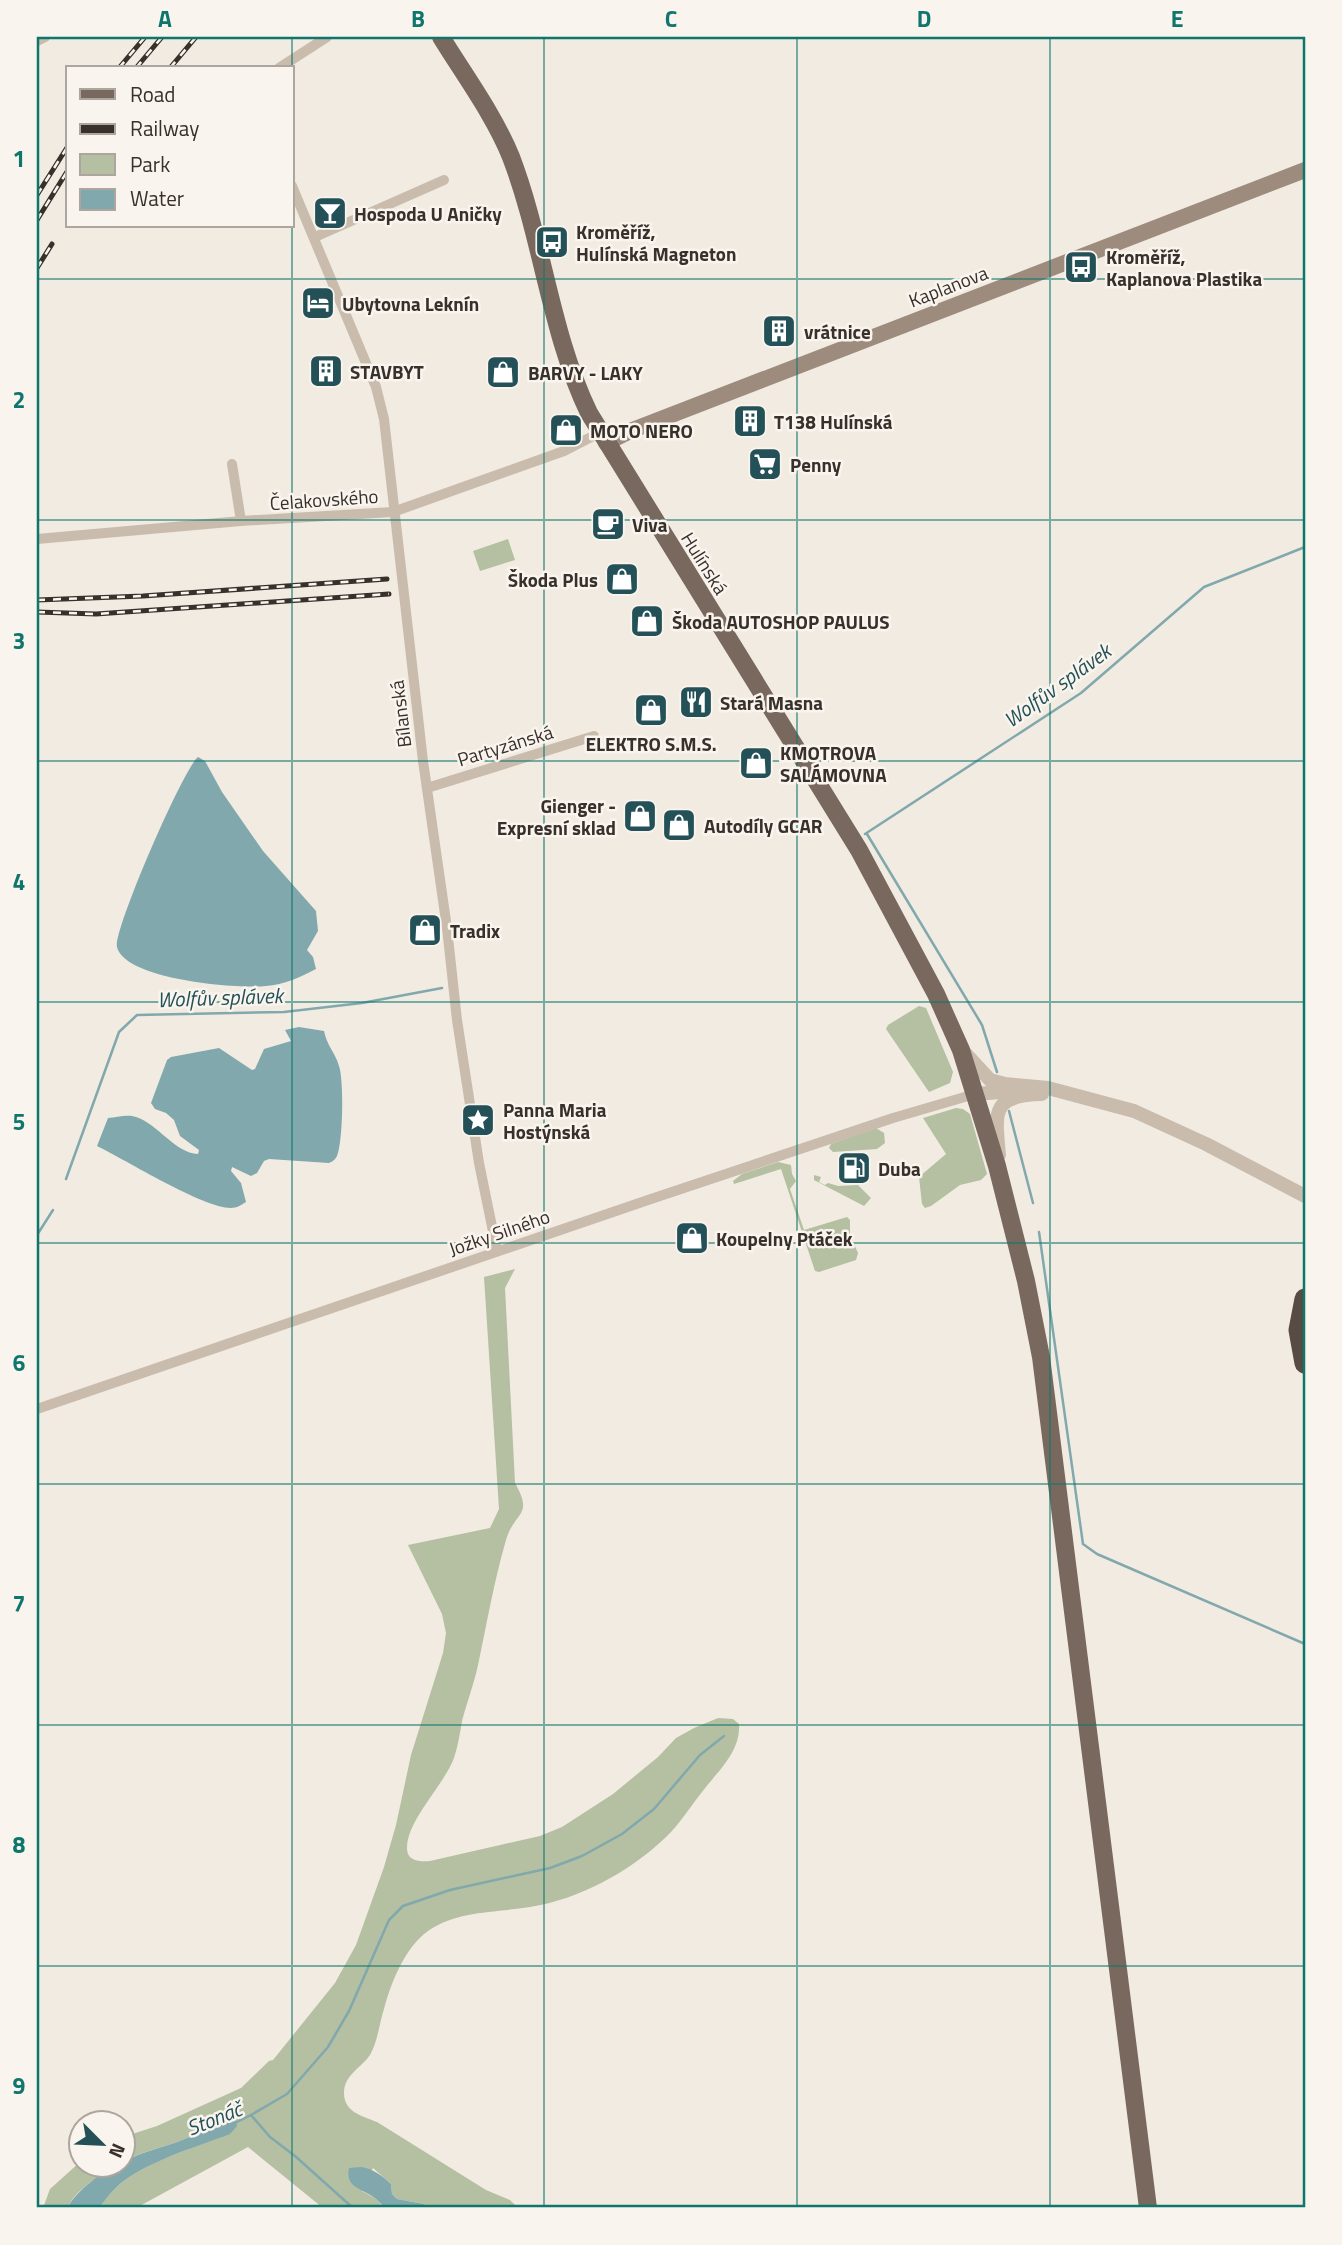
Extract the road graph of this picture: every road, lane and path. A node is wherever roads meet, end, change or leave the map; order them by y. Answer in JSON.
{"nodes":[{"id":1,"x":46,"y":37,"type":"edge"},
{"id":2,"x":327,"y":37,"type":"edge"},
{"id":3,"x":441,"y":37,"type":"edge"},
{"id":4,"x":37,"y":41,"type":"edge"},
{"id":5,"x":282,"y":66,"type":"edge"},
{"id":6,"x":1305,"y":170,"type":"edge"},
{"id":7,"x":444,"y":180,"type":"dead end"},
{"id":8,"x":294,"y":190,"type":"edge"},
{"id":9,"x":315,"y":237,"type":"junction"},
{"id":10,"x":603,"y":438,"type":"junction"},
{"id":11,"x":232,"y":464,"type":"dead end"},
{"id":12,"x":393,"y":512,"type":"junction"},
{"id":13,"x":241,"y":522,"type":"junction"},
{"id":14,"x":37,"y":539,"type":"edge"},
{"id":15,"x":594,"y":736,"type":"dead end"},
{"id":16,"x":426,"y":788,"type":"junction"},
{"id":17,"x":961,"y":1049,"type":"junction"},
{"id":18,"x":975,"y":1094,"type":"junction"},
{"id":19,"x":1068,"y":1094,"type":"junction"},
{"id":20,"x":1001,"y":1180,"type":"junction"},
{"id":21,"x":1305,"y":1196,"type":"edge"},
{"id":22,"x":497,"y":1251,"type":"junction"},
{"id":23,"x":1305,"y":1299,"type":"edge"},
{"id":24,"x":1305,"y":1363,"type":"edge"},
{"id":25,"x":37,"y":1409,"type":"edge"},
{"id":26,"x":1148,"y":2208,"type":"edge"}],
"edges":[{"from":1,"to":4,"type":"street"},
{"from":2,"to":5,"type":"street"},
{"from":3,"to":10,"type":"main road","name":"Hulínská"},
{"from":6,"to":10,"type":"main road","name":"Kaplanova"},
{"from":7,"to":9,"type":"street"},
{"from":8,"to":9,"type":"street","name":"Bílanská"},
{"from":9,"to":12,"type":"street","name":"Bílanská"},
{"from":10,"to":12,"type":"street","name":"Čelakovského"},
{"from":10,"to":17,"type":"main road","name":"Hulínská"},
{"from":11,"to":13,"type":"street"},
{"from":12,"to":13,"type":"street","name":"Čelakovského"},
{"from":12,"to":16,"type":"street","name":"Bílanská"},
{"from":13,"to":14,"type":"street","name":"Čelakovského"},
{"from":15,"to":16,"type":"street","name":"Partyzánská"},
{"from":16,"to":22,"type":"street","name":"Bílanská"},
{"from":17,"to":18,"type":"main road","name":"Hulínská"},
{"from":17,"to":19,"type":"street"},
{"from":18,"to":19,"type":"street"},
{"from":18,"to":20,"type":"main road","name":"Hulínská"},
{"from":18,"to":22,"type":"street","name":"Jožky Silného"},
{"from":19,"to":20,"type":"street"},
{"from":19,"to":21,"type":"street"},
{"from":20,"to":26,"type":"main road","name":"Hulínská"},
{"from":22,"to":25,"type":"street","name":"Jožky Silného"},
{"from":23,"to":24,"type":"highway"}]}
